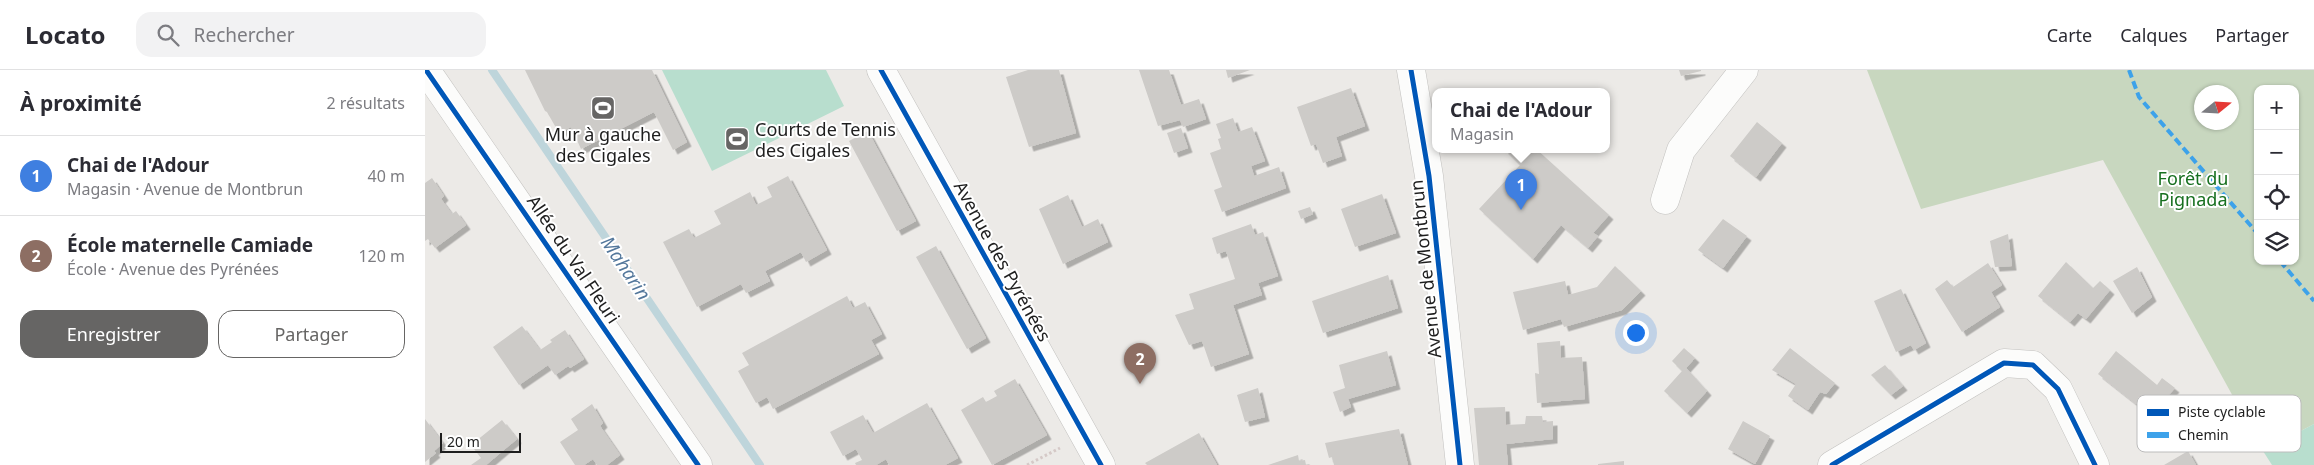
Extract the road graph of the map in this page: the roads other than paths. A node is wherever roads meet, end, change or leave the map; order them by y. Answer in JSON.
{"nodes":[{"id":1,"x":426,"y":70,"type":"edge"},
{"id":2,"x":881,"y":70,"type":"edge"},
{"id":3,"x":1411,"y":70,"type":"edge"},
{"id":4,"x":1744,"y":70,"type":"edge"},
{"id":5,"x":1665,"y":200,"type":"dead end"},
{"id":6,"x":698,"y":465,"type":"edge"},
{"id":7,"x":1101,"y":465,"type":"edge"},
{"id":8,"x":1460,"y":465,"type":"edge"},
{"id":9,"x":1833,"y":465,"type":"edge"},
{"id":10,"x":2095,"y":465,"type":"edge"}],
"edges":[{"from":1,"to":6,"type":"street","name":"Allée du Val Fleuri"},
{"from":2,"to":7,"type":"street","name":"Avenue des Pyrénées"},
{"from":3,"to":8,"type":"street","name":"Avenue de Montbrun"},
{"from":4,"to":5,"type":"street"},
{"from":9,"to":10,"type":"street"}]}
